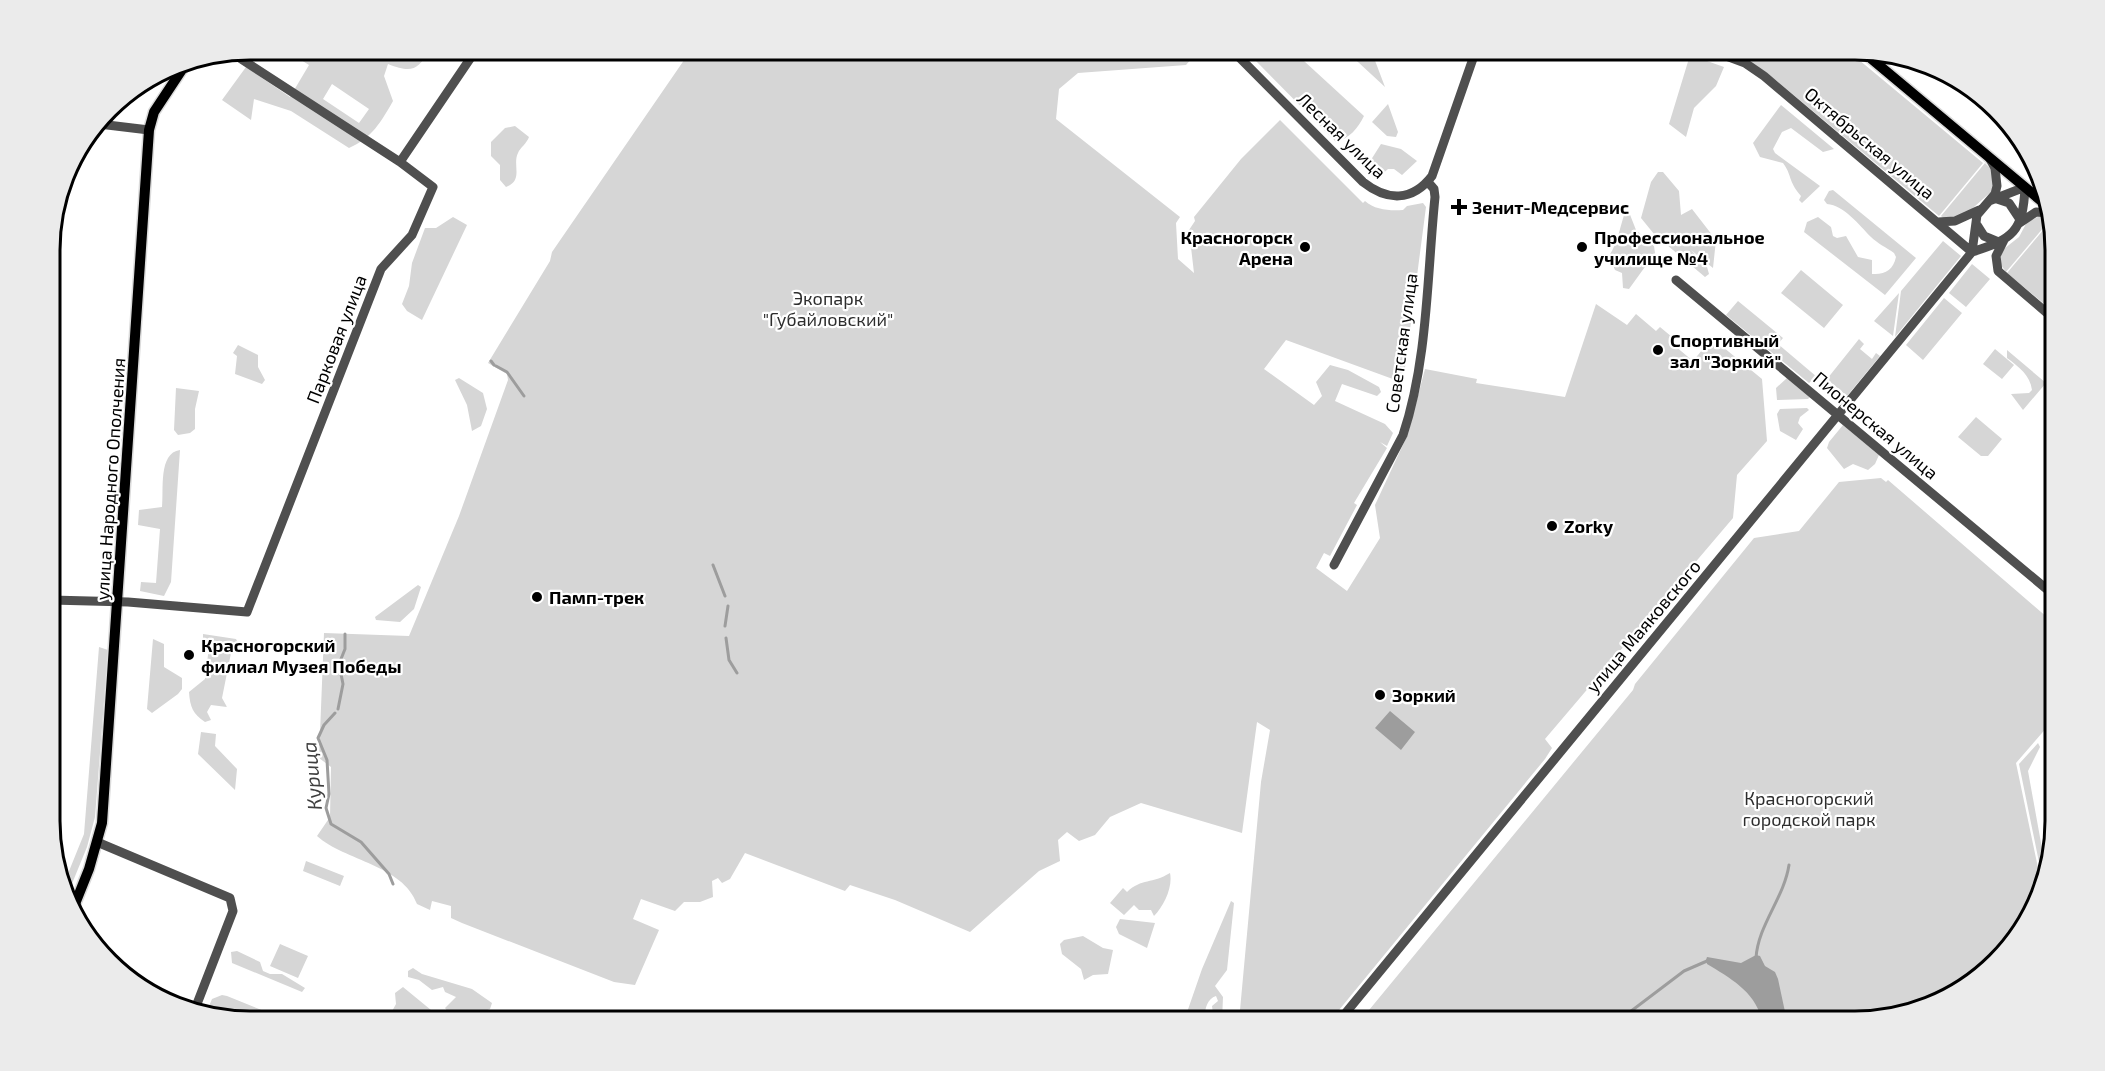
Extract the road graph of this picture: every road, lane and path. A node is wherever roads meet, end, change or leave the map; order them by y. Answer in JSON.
{"nodes":[{"id":1,"x":243,"y":60,"type":"edge"},
{"id":2,"x":469,"y":60,"type":"edge"},
{"id":3,"x":1242,"y":60,"type":"edge"},
{"id":4,"x":1473,"y":60,"type":"edge"},
{"id":5,"x":1737,"y":60,"type":"edge"},
{"id":6,"x":1875,"y":62,"type":"edge"},
{"id":7,"x":180,"y":73,"type":"edge"},
{"id":8,"x":107,"y":125,"type":"edge"},
{"id":9,"x":149,"y":130,"type":"junction"},
{"id":10,"x":1989,"y":157,"type":"junction"},
{"id":11,"x":400,"y":162,"type":"junction"},
{"id":12,"x":1428,"y":182,"type":"junction"},
{"id":13,"x":2025,"y":187,"type":"junction"},
{"id":14,"x":2038,"y":198,"type":"edge"},
{"id":15,"x":1993,"y":200,"type":"junction"},
{"id":16,"x":1979,"y":210,"type":"junction"},
{"id":17,"x":2041,"y":212,"type":"edge"},
{"id":18,"x":2018,"y":221,"type":"junction"},
{"id":19,"x":1938,"y":222,"type":"junction"},
{"id":20,"x":1977,"y":225,"type":"junction"},
{"id":21,"x":2000,"y":241,"type":"junction"},
{"id":22,"x":1972,"y":252,"type":"junction"},
{"id":23,"x":1676,"y":280,"type":"dead end"},
{"id":24,"x":2045,"y":311,"type":"edge"},
{"id":25,"x":1839,"y":415,"type":"junction"},
{"id":26,"x":1335,"y":565,"type":"dead end"},
{"id":27,"x":2045,"y":588,"type":"edge"},
{"id":28,"x":60,"y":600,"type":"edge"},
{"id":29,"x":118,"y":603,"type":"junction"},
{"id":30,"x":98,"y":842,"type":"junction"},
{"id":31,"x":77,"y":899,"type":"edge"},
{"id":32,"x":197,"y":1004,"type":"edge"},
{"id":33,"x":1348,"y":1011,"type":"edge"}],
"edges":[{"from":1,"to":11,"type":"street"},
{"from":2,"to":11,"type":"street"},
{"from":3,"to":12,"type":"street","name":"Лесная улица"},
{"from":4,"to":12,"type":"street"},
{"from":5,"to":19,"type":"street","name":"Октябрьская улица"},
{"from":6,"to":10,"type":"main road"},
{"from":7,"to":9,"type":"main road","name":"улица Народного Ополчения"},
{"from":8,"to":9,"type":"street"},
{"from":9,"to":29,"type":"main road","name":"улица Народного Ополчения"},
{"from":10,"to":13,"type":"main road"},
{"from":10,"to":15,"type":"street"},
{"from":11,"to":29,"type":"street","name":"Парковая улица"},
{"from":12,"to":26,"type":"street","name":"Советская улица"},
{"from":13,"to":14,"type":"main road"},
{"from":13,"to":15,"type":"street"},
{"from":13,"to":18,"type":"street"},
{"from":15,"to":16,"type":"street"},
{"from":15,"to":18,"type":"street"},
{"from":16,"to":19,"type":"street"},
{"from":16,"to":20,"type":"street","name":"улица Маяковского"},
{"from":17,"to":18,"type":"street","name":"улица Маяковского"},
{"from":18,"to":21,"type":"street","name":"улица Маяковского"},
{"from":19,"to":22,"type":"street","name":"Октябрьская улица"},
{"from":20,"to":21,"type":"street"},
{"from":20,"to":22,"type":"street","name":"улица Маяковского"},
{"from":21,"to":22,"type":"street","name":"улица Маяковского"},
{"from":21,"to":24,"type":"street"},
{"from":22,"to":25,"type":"street","name":"улица Маяковского"},
{"from":23,"to":25,"type":"street","name":"Пионерская улица"},
{"from":25,"to":27,"type":"street","name":"Пионерская улица"},
{"from":25,"to":33,"type":"street","name":"улица Маяковского"},
{"from":28,"to":29,"type":"street"},
{"from":29,"to":30,"type":"main road","name":"улица Народного Ополчения"},
{"from":30,"to":31,"type":"main road","name":"улица Народного Ополчения"},
{"from":30,"to":32,"type":"street"}]}
